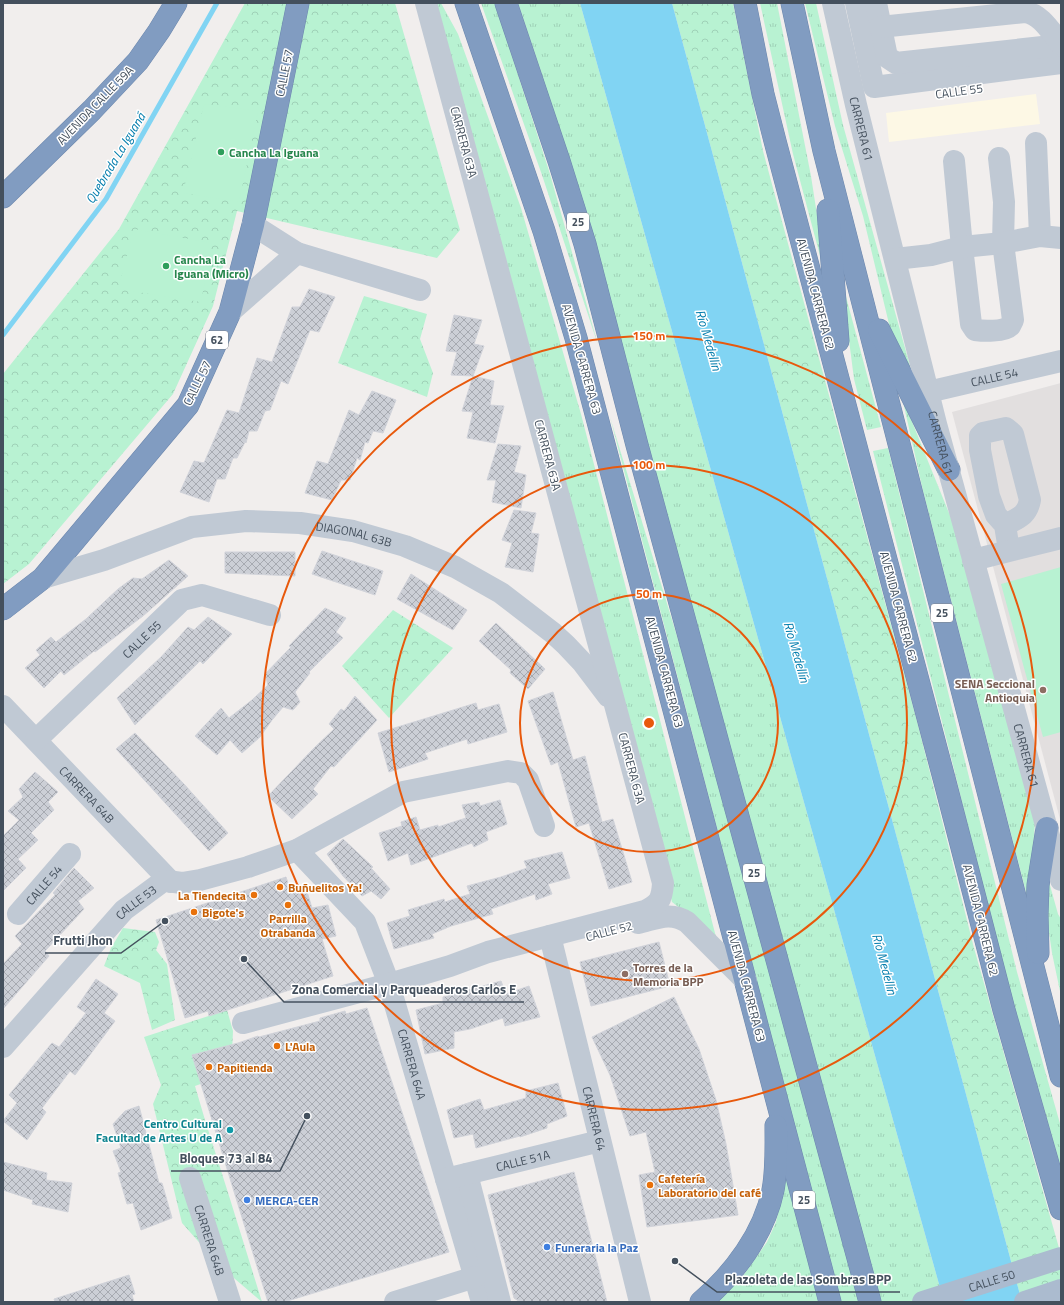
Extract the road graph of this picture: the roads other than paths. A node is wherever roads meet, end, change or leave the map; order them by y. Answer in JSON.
{"nodes":[{"id":1,"x":176,"y":3,"type":"edge"},
{"id":2,"x":298,"y":3,"type":"edge"},
{"id":3,"x":426,"y":3,"type":"edge"},
{"id":4,"x":506,"y":3,"type":"edge"},
{"id":5,"x":745,"y":3,"type":"edge"},
{"id":6,"x":792,"y":3,"type":"edge"},
{"id":7,"x":833,"y":3,"type":"edge"},
{"id":8,"x":856,"y":3,"type":"edge"},
{"id":9,"x":876,"y":3,"type":"edge"},
{"id":10,"x":466,"y":8,"type":"edge"},
{"id":11,"x":868,"y":41,"type":"junction"},
{"id":12,"x":1061,"y":45,"type":"edge"},
{"id":13,"x":1061,"y":63,"type":"edge"},
{"id":14,"x":1061,"y":78,"type":"edge"},
{"id":15,"x":856,"y":105,"type":"junction"},
{"id":16,"x":1036,"y":143,"type":"dead end"},
{"id":17,"x":824,"y":151,"type":"junction"},
{"id":18,"x":999,"y":158,"type":"dead end"},
{"id":19,"x":954,"y":161,"type":"dead end"},
{"id":20,"x":3,"y":197,"type":"edge"},
{"id":21,"x":253,"y":225,"type":"junction"},
{"id":22,"x":1051,"y":237,"type":"edge"},
{"id":23,"x":1003,"y":243,"type":"junction"},
{"id":24,"x":962,"y":247,"type":"junction"},
{"id":25,"x":297,"y":254,"type":"junction"},
{"id":26,"x":895,"y":259,"type":"junction"},
{"id":27,"x":859,"y":289,"type":"junction"},
{"id":28,"x":420,"y":290,"type":"dead end"},
{"id":29,"x":230,"y":312,"type":"junction"},
{"id":30,"x":576,"y":338,"type":"junction"},
{"id":31,"x":1061,"y":361,"type":"edge"},
{"id":32,"x":928,"y":392,"type":"junction"},
{"id":33,"x":842,"y":394,"type":"junction"},
{"id":34,"x":636,"y":445,"type":"junction"},
{"id":35,"x":949,"y":470,"type":"junction"},
{"id":36,"x":1005,"y":525,"type":"dead end"},
{"id":37,"x":1061,"y":538,"type":"edge"},
{"id":38,"x":1009,"y":550,"type":"junction"},
{"id":39,"x":973,"y":560,"type":"junction"},
{"id":40,"x":43,"y":578,"type":"junction"},
{"id":41,"x":3,"y":609,"type":"edge"},
{"id":42,"x":270,"y":615,"type":"dead end"},
{"id":43,"x":615,"y":705,"type":"junction"},
{"id":44,"x":3,"y":706,"type":"edge"},
{"id":45,"x":36,"y":740,"type":"junction"},
{"id":46,"x":544,"y":826,"type":"dead end"},
{"id":47,"x":1047,"y":828,"type":"junction"},
{"id":48,"x":297,"y":850,"type":"junction"},
{"id":49,"x":70,"y":854,"type":"dead end"},
{"id":50,"x":1061,"y":880,"type":"edge"},
{"id":51,"x":172,"y":882,"type":"junction"},
{"id":52,"x":655,"y":906,"type":"joint"},
{"id":53,"x":18,"y":914,"type":"dead end"},
{"id":54,"x":551,"y":941,"type":"junction"},
{"id":55,"x":746,"y":981,"type":"junction"},
{"id":56,"x":389,"y":984,"type":"junction"},
{"id":57,"x":1042,"y":1002,"type":"junction"},
{"id":58,"x":243,"y":1023,"type":"dead end"},
{"id":59,"x":3,"y":1048,"type":"edge"},
{"id":60,"x":1061,"y":1076,"type":"edge"},
{"id":61,"x":777,"y":1099,"type":"junction"},
{"id":62,"x":600,"y":1141,"type":"junction"},
{"id":63,"x":467,"y":1174,"type":"junction"},
{"id":64,"x":190,"y":1178,"type":"dead end"},
{"id":65,"x":446,"y":1179,"type":"junction"},
{"id":66,"x":1061,"y":1209,"type":"edge"},
{"id":67,"x":1061,"y":1258,"type":"edge"},
{"id":68,"x":475,"y":1277,"type":"junction"},
{"id":69,"x":1061,"y":1290,"type":"edge"},
{"id":70,"x":230,"y":1302,"type":"edge"},
{"id":71,"x":394,"y":1302,"type":"edge"},
{"id":72,"x":482,"y":1302,"type":"edge"},
{"id":73,"x":500,"y":1302,"type":"edge"},
{"id":74,"x":640,"y":1302,"type":"edge"},
{"id":75,"x":701,"y":1302,"type":"edge"},
{"id":76,"x":830,"y":1302,"type":"edge"},
{"id":77,"x":870,"y":1302,"type":"edge"},
{"id":78,"x":923,"y":1302,"type":"edge"},
{"id":79,"x":1025,"y":1302,"type":"edge"}],
"edges":[{"from":1,"to":20,"type":"highway","name":"AVENIDA CALLE 59A"},
{"from":2,"to":21,"type":"highway","name":"CALLE 57","number":"62"},
{"from":3,"to":43,"type":"street","name":"CARRERA 63A"},
{"from":4,"to":34,"type":"highway","number":"25"},
{"from":5,"to":33,"type":"highway","name":"AVENIDA CARRERA 62"},
{"from":6,"to":17,"type":"highway","number":"25"},
{"from":7,"to":11,"type":"street","name":"CARRERA 61"},
{"from":8,"to":11,"type":"street"},
{"from":9,"to":11,"type":"street"},
{"from":10,"to":30,"type":"highway","name":"AVENIDA CARRERA 63","number":"25"},
{"from":11,"to":12,"type":"street"},
{"from":11,"to":12,"type":"street"},
{"from":11,"to":13,"type":"street"},
{"from":11,"to":15,"type":"street","name":"CARRERA 61"},
{"from":14,"to":15,"type":"street","name":"CALLE 55"},
{"from":15,"to":26,"type":"street","name":"CARRERA 61"},
{"from":16,"to":22,"type":"street"},
{"from":17,"to":27,"type":"highway","number":"25"},
{"from":17,"to":33,"type":"highway"},
{"from":18,"to":23,"type":"street"},
{"from":19,"to":24,"type":"street"},
{"from":21,"to":25,"type":"street"},
{"from":21,"to":29,"type":"highway","name":"CALLE 57","number":"62"},
{"from":22,"to":23,"type":"street"},
{"from":23,"to":24,"type":"street"},
{"from":23,"to":24,"type":"street"},
{"from":24,"to":26,"type":"street"},
{"from":25,"to":28,"type":"street"},
{"from":25,"to":29,"type":"street"},
{"from":26,"to":32,"type":"street","name":"CARRERA 61"},
{"from":27,"to":35,"type":"highway"},
{"from":27,"to":57,"type":"highway","number":"25"},
{"from":29,"to":40,"type":"highway","name":"CALLE 57","number":"62"},
{"from":30,"to":34,"type":"highway"},
{"from":30,"to":55,"type":"highway","name":"AVENIDA CARRERA 63","number":"25"},
{"from":31,"to":32,"type":"street","name":"CALLE 54"},
{"from":32,"to":35,"type":"street","name":"CARRERA 61"},
{"from":33,"to":66,"type":"highway","name":"AVENIDA CARRERA 62"},
{"from":34,"to":77,"type":"highway","number":"25"},
{"from":35,"to":39,"type":"street","name":"CARRERA 61"},
{"from":36,"to":38,"type":"street"},
{"from":37,"to":38,"type":"street"},
{"from":38,"to":39,"type":"street"},
{"from":39,"to":47,"type":"street","name":"CARRERA 61"},
{"from":40,"to":41,"type":"highway","name":"CALLE 57","number":"62"},
{"from":40,"to":43,"type":"street","name":"DIAGONAL 63B"},
{"from":42,"to":45,"type":"street","name":"CALLE 55"},
{"from":43,"to":52,"type":"street","name":"CARRERA 63A"},
{"from":44,"to":45,"type":"street","name":"CARRERA 64B"},
{"from":45,"to":51,"type":"street","name":"CARRERA 64B"},
{"from":46,"to":48,"type":"street","name":"CALLE 53"},
{"from":47,"to":50,"type":"street","name":"CARRERA 61"},
{"from":47,"to":57,"type":"highway"},
{"from":48,"to":51,"type":"street","name":"CALLE 53"},
{"from":48,"to":56,"type":"street","name":"CARRERA 64A"},
{"from":49,"to":53,"type":"street","name":"CALLE 54"},
{"from":51,"to":59,"type":"street","name":"CALLE 53"},
{"from":52,"to":54,"type":"street","name":"CALLE 52"},
{"from":54,"to":55,"type":"street","name":"CALLE 52"},
{"from":54,"to":56,"type":"street","name":"CALLE 52"},
{"from":54,"to":62,"type":"street","name":"CARRERA 64"},
{"from":55,"to":61,"type":"highway","name":"AVENIDA CARRERA 63","number":"25"},
{"from":56,"to":58,"type":"street","name":"CALLE 52"},
{"from":56,"to":65,"type":"street","name":"CARRERA 64A"},
{"from":57,"to":60,"type":"highway","number":"25"},
{"from":61,"to":75,"type":"highway"},
{"from":61,"to":76,"type":"highway","name":"AVENIDA CARRERA 63","number":"25"},
{"from":62,"to":63,"type":"street","name":"CALLE 51A"},
{"from":62,"to":74,"type":"street","name":"CARRERA 64"},
{"from":63,"to":65,"type":"street","name":"CALLE 51A"},
{"from":63,"to":73,"type":"street"},
{"from":64,"to":70,"type":"street","name":"CARRERA 64B"},
{"from":65,"to":68,"type":"street","name":"CARRERA 64A"},
{"from":67,"to":78,"type":"main road","name":"CALLE 50"},
{"from":68,"to":71,"type":"street"},
{"from":68,"to":72,"type":"street","name":"CARRERA 64A"},
{"from":69,"to":79,"type":"main road"}]}
